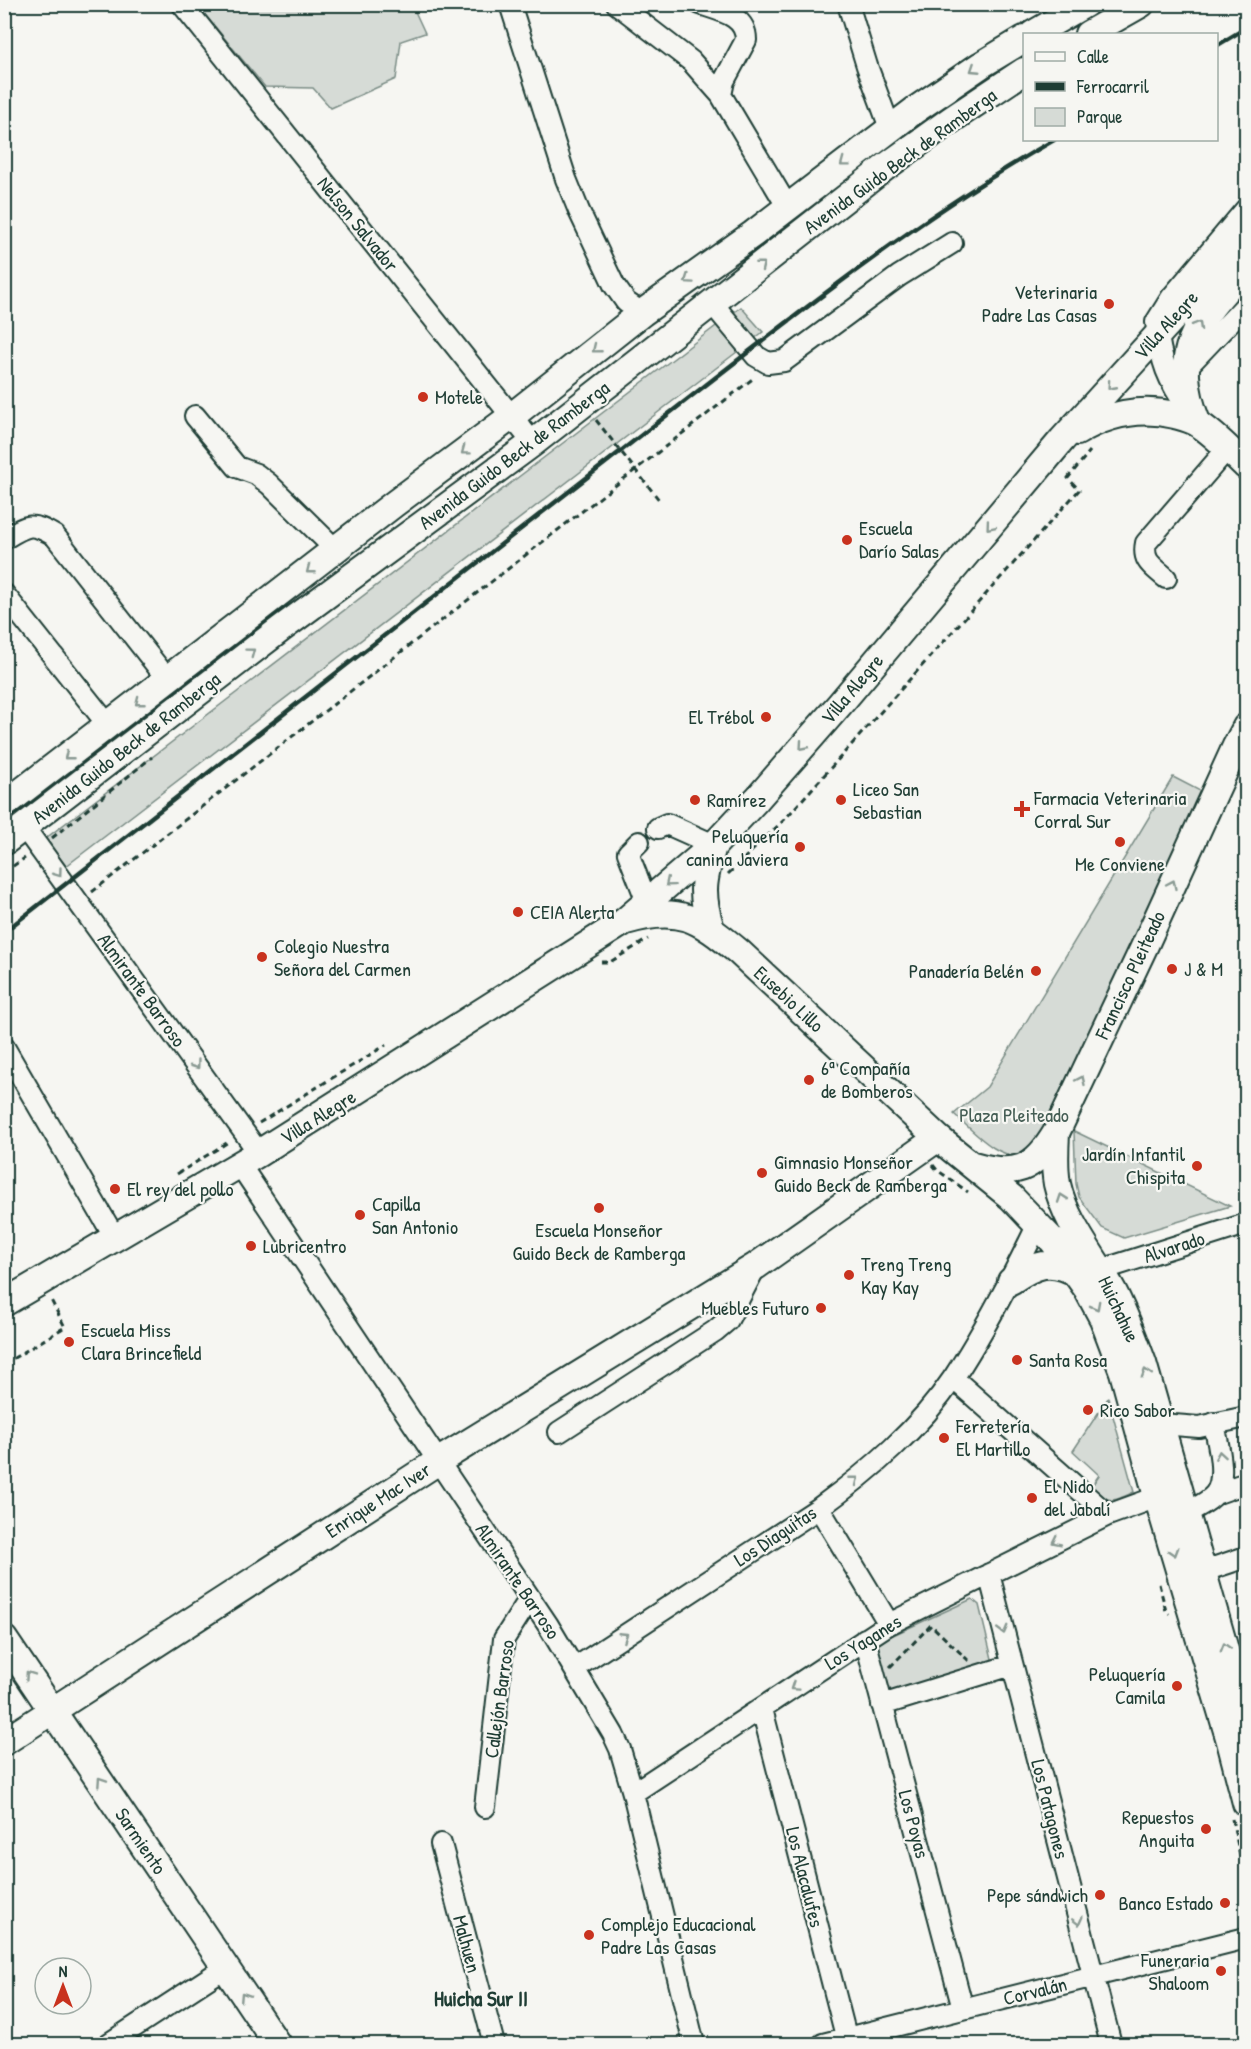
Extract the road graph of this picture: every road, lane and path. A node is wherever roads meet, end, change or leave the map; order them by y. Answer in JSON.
{"nodes":[{"id":1,"x":182,"y":4,"type":"edge"},
{"id":2,"x":510,"y":4,"type":"edge"},
{"id":3,"x":616,"y":4,"type":"edge"},
{"id":4,"x":700,"y":4,"type":"edge"},
{"id":5,"x":848,"y":4,"type":"edge"},
{"id":6,"x":1085,"y":4,"type":"edge"},
{"id":7,"x":1141,"y":4,"type":"edge"},
{"id":8,"x":1034,"y":33,"type":"edge"},
{"id":9,"x":1090,"y":33,"type":"edge"},
{"id":10,"x":1023,"y":40,"type":"edge"},
{"id":11,"x":1023,"y":72,"type":"edge"},
{"id":12,"x":721,"y":95,"type":"junction"},
{"id":13,"x":890,"y":128,"type":"junction"},
{"id":14,"x":907,"y":151,"type":"junction"},
{"id":15,"x":787,"y":206,"type":"junction"},
{"id":16,"x":1246,"y":209,"type":"edge"},
{"id":17,"x":1246,"y":238,"type":"edge"},
{"id":18,"x":952,"y":243,"type":"dead end"},
{"id":19,"x":1246,"y":267,"type":"edge"},
{"id":20,"x":712,"y":303,"type":"junction"},
{"id":21,"x":1246,"y":305,"type":"edge"},
{"id":22,"x":642,"y":313,"type":"junction"},
{"id":23,"x":1158,"y":334,"type":"junction"},
{"id":24,"x":665,"y":339,"type":"junction"},
{"id":25,"x":773,"y":364,"type":"junction"},
{"id":26,"x":1186,"y":368,"type":"junction"},
{"id":27,"x":583,"y":403,"type":"junction"},
{"id":28,"x":195,"y":416,"type":"dead end"},
{"id":29,"x":512,"y":416,"type":"junction"},
{"id":30,"x":1197,"y":422,"type":"junction"},
{"id":31,"x":1062,"y":440,"type":"junction"},
{"id":32,"x":533,"y":443,"type":"junction"},
{"id":33,"x":1092,"y":448,"type":"dead end"},
{"id":34,"x":1227,"y":449,"type":"junction"},
{"id":35,"x":1246,"y":466,"type":"edge"},
{"id":36,"x":635,"y":470,"type":"junction"},
{"id":37,"x":660,"y":501,"type":"dead end"},
{"id":38,"x":4,"y":539,"type":"edge"},
{"id":39,"x":336,"y":550,"type":"junction"},
{"id":40,"x":1166,"y":578,"type":"dead end"},
{"id":41,"x":4,"y":594,"type":"edge"},
{"id":42,"x":168,"y":680,"type":"junction"},
{"id":43,"x":108,"y":725,"type":"junction"},
{"id":44,"x":1246,"y":727,"type":"edge"},
{"id":45,"x":28,"y":787,"type":"junction"},
{"id":46,"x":4,"y":805,"type":"edge"},
{"id":47,"x":658,"y":828,"type":"dead end"},
{"id":48,"x":11,"y":830,"type":"edge"},
{"id":49,"x":639,"y":843,"type":"dead end"},
{"id":50,"x":714,"y":845,"type":"junction"},
{"id":51,"x":725,"y":877,"type":"dead end"},
{"id":52,"x":79,"y":902,"type":"junction"},
{"id":53,"x":647,"y":902,"type":"junction"},
{"id":54,"x":626,"y":921,"type":"junction"},
{"id":55,"x":711,"y":929,"type":"junction"},
{"id":56,"x":656,"y":935,"type":"dead end"},
{"id":57,"x":579,"y":951,"type":"junction"},
{"id":58,"x":4,"y":1047,"type":"edge"},
{"id":59,"x":1056,"y":1133,"type":"junction"},
{"id":60,"x":930,"y":1144,"type":"junction"},
{"id":61,"x":250,"y":1159,"type":"junction"},
{"id":62,"x":973,"y":1165,"type":"junction"},
{"id":63,"x":972,"y":1195,"type":"dead end"},
{"id":64,"x":1038,"y":1224,"type":"junction"},
{"id":65,"x":1246,"y":1224,"type":"edge"},
{"id":66,"x":115,"y":1238,"type":"junction"},
{"id":67,"x":756,"y":1266,"type":"junction"},
{"id":68,"x":1089,"y":1272,"type":"junction"},
{"id":69,"x":1011,"y":1281,"type":"junction"},
{"id":70,"x":4,"y":1303,"type":"edge"},
{"id":71,"x":953,"y":1378,"type":"junction"},
{"id":72,"x":1246,"y":1417,"type":"edge"},
{"id":73,"x":1214,"y":1423,"type":"junction"},
{"id":74,"x":1161,"y":1424,"type":"junction"},
{"id":75,"x":559,"y":1432,"type":"dead end"},
{"id":76,"x":438,"y":1462,"type":"junction"},
{"id":77,"x":1246,"y":1483,"type":"edge"},
{"id":78,"x":1215,"y":1494,"type":"junction"},
{"id":79,"x":1175,"y":1500,"type":"junction"},
{"id":80,"x":819,"y":1508,"type":"junction"},
{"id":81,"x":1108,"y":1515,"type":"junction"},
{"id":82,"x":1246,"y":1557,"type":"edge"},
{"id":83,"x":1204,"y":1571,"type":"junction"},
{"id":84,"x":989,"y":1574,"type":"junction"},
{"id":85,"x":1159,"y":1580,"type":"dead end"},
{"id":86,"x":530,"y":1598,"type":"junction"},
{"id":87,"x":1170,"y":1616,"type":"dead end"},
{"id":88,"x":889,"y":1624,"type":"junction"},
{"id":89,"x":865,"y":1639,"type":"junction"},
{"id":90,"x":4,"y":1640,"type":"edge"},
{"id":91,"x":1012,"y":1665,"type":"junction"},
{"id":92,"x":575,"y":1668,"type":"junction"},
{"id":93,"x":981,"y":1675,"type":"junction"},
{"id":94,"x":876,"y":1681,"type":"junction"},
{"id":95,"x":882,"y":1705,"type":"junction"},
{"id":96,"x":762,"y":1709,"type":"junction"},
{"id":97,"x":54,"y":1710,"type":"junction"},
{"id":98,"x":1246,"y":1724,"type":"edge"},
{"id":99,"x":4,"y":1742,"type":"edge"},
{"id":100,"x":633,"y":1794,"type":"junction"},
{"id":101,"x":486,"y":1807,"type":"dead end"},
{"id":102,"x":1239,"y":1810,"type":"edge"},
{"id":103,"x":441,"y":1844,"type":"dead end"},
{"id":104,"x":1246,"y":1882,"type":"edge"},
{"id":105,"x":1246,"y":1938,"type":"edge"},
{"id":106,"x":226,"y":1967,"type":"junction"},
{"id":107,"x":1093,"y":1977,"type":"junction"},
{"id":108,"x":963,"y":2009,"type":"junction"},
{"id":109,"x":848,"y":2042,"type":"edge"},
{"id":110,"x":108,"y":2044,"type":"edge"},
{"id":111,"x":277,"y":2044,"type":"edge"},
{"id":112,"x":494,"y":2044,"type":"edge"},
{"id":113,"x":694,"y":2044,"type":"edge"},
{"id":114,"x":823,"y":2044,"type":"edge"},
{"id":115,"x":1112,"y":2044,"type":"edge"}],
"edges":[{"from":1,"to":29,"type":"street","name":"Nelson Salvador"},
{"from":2,"to":22,"type":"street"},
{"from":3,"to":12,"type":"street"},
{"from":4,"to":12,"type":"street"},
{"from":5,"to":13,"type":"street"},
{"from":6,"to":8,"type":"main road"},
{"from":7,"to":9,"type":"main road"},
{"from":10,"to":13,"type":"main road","name":"Avenida Guido Beck de Ramberga","one_way":true},
{"from":11,"to":14,"type":"main road","name":"Avenida Guido Beck de Ramberga"},
{"from":12,"to":15,"type":"street"},
{"from":13,"to":14,"type":"main road"},
{"from":13,"to":15,"type":"main road","name":"Avenida Guido Beck de Ramberga","one_way":true},
{"from":20,"to":14,"type":"main road","name":"Avenida Guido Beck de Ramberga","one_way":true},
{"from":15,"to":22,"type":"main road","name":"Avenida Guido Beck de Ramberga","one_way":true},
{"from":16,"to":23,"type":"street"},
{"from":17,"to":23,"type":"main road","name":"Villa Alegre"},
{"from":18,"to":25,"type":"street"},
{"from":26,"to":19,"type":"main road","name":"Villa Alegre","one_way":true},
{"from":20,"to":24,"type":"main road","name":"Avenida Guido Beck de Ramberga"},
{"from":20,"to":25,"type":"street"},
{"from":21,"to":26,"type":"street"},
{"from":22,"to":24,"type":"main road"},
{"from":22,"to":29,"type":"main road","name":"Avenida Guido Beck de Ramberga","one_way":true},
{"from":23,"to":30,"type":"street"},
{"from":23,"to":31,"type":"main road","name":"Villa Alegre","one_way":true},
{"from":24,"to":27,"type":"main road","name":"Avenida Guido Beck de Ramberga"},
{"from":25,"to":36,"type":"path"},
{"from":26,"to":30,"type":"main road","name":"Villa Alegre"},
{"from":27,"to":32,"type":"main road","name":"Avenida Guido Beck de Ramberga"},
{"from":27,"to":36,"type":"path"},
{"from":28,"to":39,"type":"street"},
{"from":29,"to":32,"type":"street","name":"Nelson Salvador"},
{"from":29,"to":39,"type":"main road","name":"Avenida Guido Beck de Ramberga","one_way":true},
{"from":30,"to":31,"type":"main road","name":"Villa Alegre"},
{"from":30,"to":34,"type":"main road"},
{"from":31,"to":50,"type":"main road","name":"Villa Alegre","one_way":true},
{"from":48,"to":32,"type":"main road","name":"Avenida Guido Beck de Ramberga","one_way":true},
{"from":33,"to":51,"type":"path"},
{"from":34,"to":35,"type":"main road"},
{"from":34,"to":40,"type":"street"},
{"from":36,"to":37,"type":"path"},
{"from":36,"to":52,"type":"path"},
{"from":38,"to":42,"type":"street"},
{"from":39,"to":42,"type":"main road","name":"Avenida Guido Beck de Ramberga","one_way":true},
{"from":41,"to":43,"type":"street"},
{"from":42,"to":43,"type":"main road","name":"Avenida Guido Beck de Ramberga","one_way":true},
{"from":43,"to":45,"type":"main road","name":"Avenida Guido Beck de Ramberga","one_way":true},
{"from":59,"to":44,"type":"main road","name":"Francisco Pleiteado","one_way":true},
{"from":45,"to":46,"type":"main road","name":"Avenida Guido Beck de Ramberga"},
{"from":45,"to":48,"type":"main road"},
{"from":47,"to":50,"type":"street"},
{"from":48,"to":52,"type":"street","name":"Almirante Barroso","one_way":true},
{"from":49,"to":53,"type":"street"},
{"from":50,"to":53,"type":"main road","name":"Villa Alegre","one_way":true},
{"from":50,"to":55,"type":"main road"},
{"from":52,"to":61,"type":"street","name":"Almirante Barroso","one_way":true},
{"from":53,"to":54,"type":"main road","name":"Villa Alegre"},
{"from":54,"to":55,"type":"main road","name":"Villa Alegre"},
{"from":54,"to":57,"type":"main road","name":"Villa Alegre"},
{"from":55,"to":60,"type":"main road","name":"Eusebio Lillo"},
{"from":56,"to":57,"type":"path"},
{"from":57,"to":61,"type":"main road","name":"Villa Alegre"},
{"from":58,"to":66,"type":"street"},
{"from":59,"to":62,"type":"main road","name":"Francisco Pleiteado"},
{"from":68,"to":59,"type":"main road","name":"Huichahue","one_way":true},
{"from":60,"to":62,"type":"main road","name":"Eusebio Lillo"},
{"from":60,"to":63,"type":"path"},
{"from":60,"to":67,"type":"main road","name":"Enrique Mac Iver"},
{"from":61,"to":66,"type":"main road","name":"Villa Alegre"},
{"from":61,"to":76,"type":"street","name":"Almirante Barroso"},
{"from":62,"to":64,"type":"main road","name":"Eusebio Lillo"},
{"from":64,"to":68,"type":"main road","name":"Huichahue"},
{"from":64,"to":69,"type":"street"},
{"from":65,"to":68,"type":"street","name":"Alvarado"},
{"from":66,"to":70,"type":"main road","name":"Villa Alegre"},
{"from":67,"to":75,"type":"street","name":"Enrique Mac Iver"},
{"from":67,"to":76,"type":"main road","name":"Enrique Mac Iver"},
{"from":68,"to":69,"type":"main road"},
{"from":74,"to":68,"type":"main road","name":"Huichahue","one_way":true},
{"from":68,"to":79,"type":"main road","name":"Huichahue","one_way":true},
{"from":69,"to":71,"type":"street"},
{"from":80,"to":71,"type":"street","name":"Los Diaguitas","one_way":true},
{"from":71,"to":81,"type":"street"},
{"from":72,"to":73,"type":"street"},
{"from":73,"to":74,"type":"street"},
{"from":78,"to":73,"type":"street","one_way":true},
{"from":74,"to":79,"type":"main road","name":"Huichahue"},
{"from":76,"to":86,"type":"street","name":"Almirante Barroso"},
{"from":76,"to":97,"type":"main road","name":"Enrique Mac Iver"},
{"from":77,"to":78,"type":"street"},
{"from":78,"to":79,"type":"street"},
{"from":79,"to":81,"type":"street"},
{"from":79,"to":83,"type":"main road","name":"Huichahue"},
{"from":79,"to":102,"type":"main road","name":"Huichahue","one_way":true},
{"from":80,"to":88,"type":"street"},
{"from":92,"to":80,"type":"street","name":"Los Diaguitas","one_way":true},
{"from":81,"to":84,"type":"street","name":"Los Yaganes","one_way":true},
{"from":82,"to":83,"type":"street"},
{"from":98,"to":83,"type":"main road","name":"Huichahue","one_way":true},
{"from":84,"to":88,"type":"street","name":"Los Yaganes"},
{"from":84,"to":91,"type":"street","name":"Los Patagones","one_way":true},
{"from":85,"to":87,"type":"path"},
{"from":86,"to":92,"type":"street","name":"Almirante Barroso"},
{"from":86,"to":101,"type":"street","name":"Callejón Barroso"},
{"from":88,"to":89,"type":"street","name":"Los Yaganes"},
{"from":89,"to":94,"type":"street","name":"Los Poyas"},
{"from":89,"to":96,"type":"street","name":"Los Yaganes","one_way":true},
{"from":97,"to":90,"type":"main road","name":"Sarmiento","one_way":true},
{"from":91,"to":93,"type":"street"},
{"from":91,"to":107,"type":"street","name":"Los Patagones","one_way":true},
{"from":92,"to":100,"type":"street","name":"Almirante Barroso"},
{"from":93,"to":94,"type":"path"},
{"from":93,"to":95,"type":"street"},
{"from":94,"to":95,"type":"street","name":"Los Poyas"},
{"from":95,"to":108,"type":"street","name":"Los Poyas"},
{"from":96,"to":100,"type":"street","name":"Los Yaganes"},
{"from":96,"to":109,"type":"street","name":"Los Alacalufes"},
{"from":97,"to":99,"type":"main road","name":"Enrique Mac Iver"},
{"from":106,"to":97,"type":"main road","name":"Sarmiento","one_way":true},
{"from":100,"to":113,"type":"street","name":"Almirante Barroso"},
{"from":102,"to":104,"type":"path"},
{"from":103,"to":112,"type":"street","name":"Malhuen"},
{"from":105,"to":107,"type":"street","name":"Corvalán"},
{"from":106,"to":110,"type":"street"},
{"from":111,"to":106,"type":"main road","name":"Sarmiento","one_way":true},
{"from":107,"to":108,"type":"street","name":"Corvalán"},
{"from":107,"to":115,"type":"street","name":"Los Patagones"},
{"from":108,"to":109,"type":"street","name":"Corvalán"},
{"from":109,"to":114,"type":"street","name":"Corvalán"}]}
